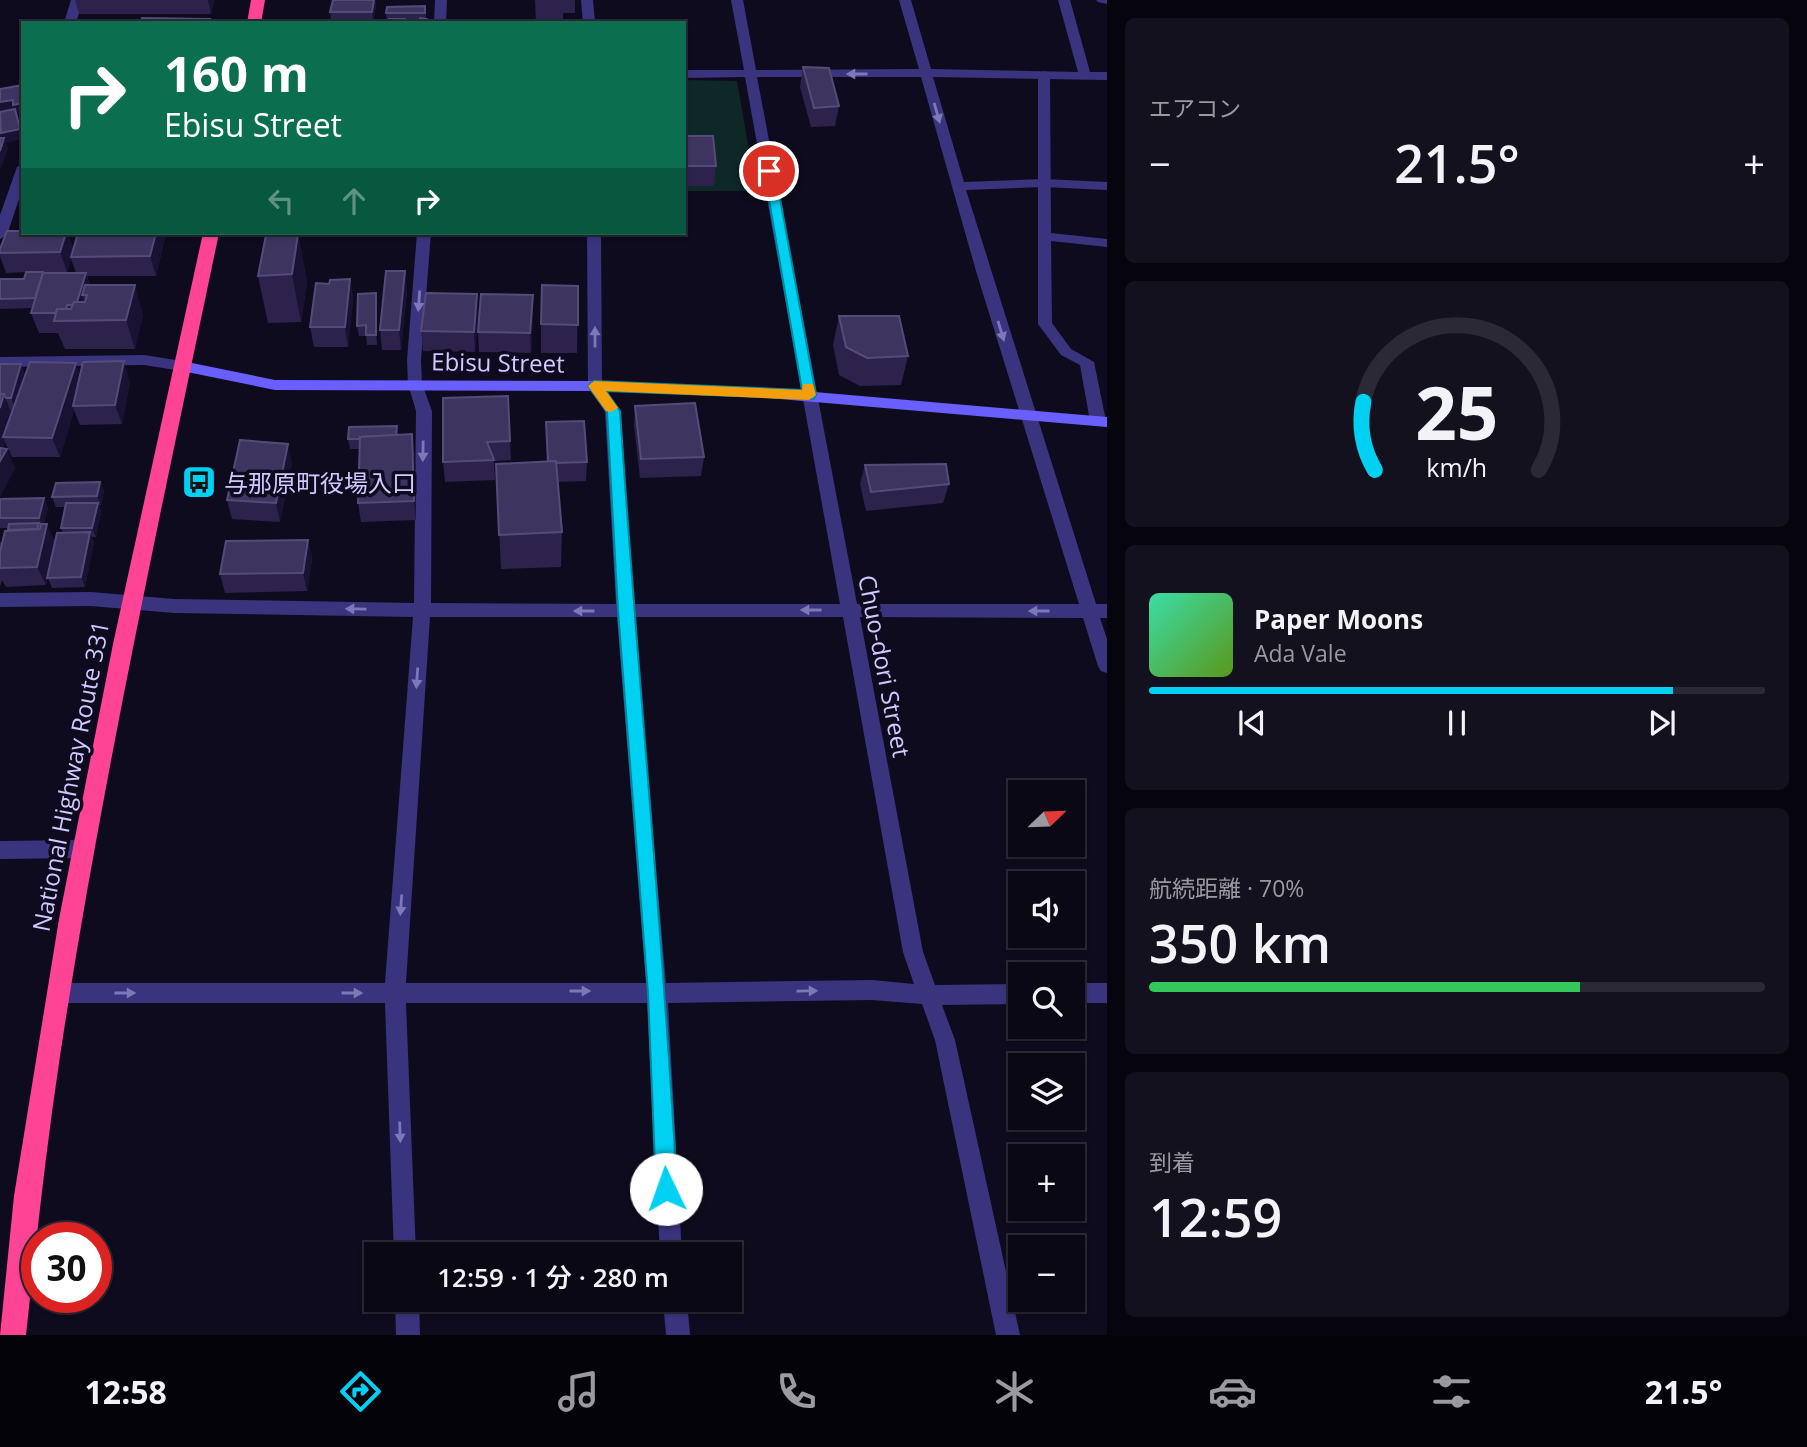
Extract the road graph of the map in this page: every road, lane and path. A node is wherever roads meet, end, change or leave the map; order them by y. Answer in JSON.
{"nodes":[{"id":1,"x":77,"y":0,"type":"edge"},
{"id":2,"x":258,"y":0,"type":"edge"},
{"id":3,"x":441,"y":0,"type":"edge"},
{"id":4,"x":587,"y":0,"type":"edge"},
{"id":5,"x":737,"y":0,"type":"edge"},
{"id":6,"x":905,"y":0,"type":"edge"},
{"id":7,"x":1064,"y":0,"type":"edge"},
{"id":8,"x":1102,"y":0,"type":"edge"},
{"id":9,"x":1107,"y":1,"type":"edge"},
{"id":10,"x":71,"y":21,"type":"edge"},
{"id":11,"x":254,"y":21,"type":"edge"},
{"id":12,"x":440,"y":21,"type":"edge"},
{"id":13,"x":589,"y":21,"type":"edge"},
{"id":14,"x":926,"y":73,"type":"junction"},
{"id":15,"x":686,"y":74,"type":"edge"},
{"id":16,"x":749,"y":74,"type":"junction"},
{"id":17,"x":1044,"y":75,"type":"junction"},
{"id":18,"x":1085,"y":76,"type":"junction"},
{"id":19,"x":1107,"y":76,"type":"edge"},
{"id":20,"x":21,"y":173,"type":"edge"},
{"id":21,"x":1044,"y":183,"type":"junction"},
{"id":22,"x":958,"y":186,"type":"junction"},
{"id":23,"x":1107,"y":186,"type":"edge"},
{"id":24,"x":0,"y":235,"type":"edge"},
{"id":25,"x":211,"y":235,"type":"edge"},
{"id":26,"x":424,"y":235,"type":"edge"},
{"id":27,"x":594,"y":235,"type":"edge"},
{"id":28,"x":1044,"y":236,"type":"junction"},
{"id":29,"x":1107,"y":243,"type":"edge"},
{"id":30,"x":0,"y":362,"type":"edge"},
{"id":31,"x":182,"y":366,"type":"junction"},
{"id":32,"x":415,"y":384,"type":"junction"},
{"id":33,"x":594,"y":386,"type":"junction"},
{"id":34,"x":809,"y":395,"type":"junction"},
{"id":35,"x":1027,"y":414,"type":"junction"},
{"id":36,"x":1103,"y":422,"type":"edge"},
{"id":37,"x":0,"y":600,"type":"edge"},
{"id":38,"x":133,"y":605,"type":"junction"},
{"id":39,"x":850,"y":609,"type":"junction"},
{"id":40,"x":422,"y":610,"type":"junction"},
{"id":41,"x":625,"y":611,"type":"junction"},
{"id":42,"x":1088,"y":611,"type":"junction"},
{"id":43,"x":1107,"y":611,"type":"edge"},
{"id":44,"x":1107,"y":666,"type":"edge"},
{"id":45,"x":83,"y":849,"type":"junction"},
{"id":46,"x":0,"y":850,"type":"edge"},
{"id":47,"x":57,"y":993,"type":"junction"},
{"id":48,"x":395,"y":993,"type":"junction"},
{"id":49,"x":657,"y":993,"type":"junction"},
{"id":50,"x":1008,"y":993,"type":"edge"},
{"id":51,"x":1085,"y":993,"type":"edge"},
{"id":52,"x":1107,"y":993,"type":"edge"},
{"id":53,"x":926,"y":995,"type":"junction"},
{"id":54,"x":405,"y":1242,"type":"edge"},
{"id":55,"x":670,"y":1242,"type":"edge"},
{"id":56,"x":407,"y":1312,"type":"edge"},
{"id":57,"x":676,"y":1312,"type":"edge"},
{"id":58,"x":12,"y":1335,"type":"edge"},
{"id":59,"x":408,"y":1335,"type":"edge"},
{"id":60,"x":678,"y":1335,"type":"edge"},
{"id":61,"x":1008,"y":1335,"type":"edge"}],
"edges":[{"from":1,"to":10,"type":"street"},
{"from":2,"to":11,"type":"highway"},
{"from":3,"to":12,"type":"street"},
{"from":4,"to":13,"type":"street"},
{"from":5,"to":16,"type":"street","name":"Chuo-dori Street"},
{"from":6,"to":14,"type":"street"},
{"from":7,"to":18,"type":"street"},
{"from":8,"to":9,"type":"street"},
{"from":14,"to":16,"type":"street","one_way":true},
{"from":14,"to":17,"type":"street"},
{"from":14,"to":22,"type":"street","one_way":true},
{"from":15,"to":16,"type":"street"},
{"from":16,"to":34,"type":"street","name":"Chuo-dori Street"},
{"from":17,"to":18,"type":"street"},
{"from":17,"to":21,"type":"street"},
{"from":18,"to":19,"type":"street"},
{"from":20,"to":24,"type":"street"},
{"from":21,"to":22,"type":"street"},
{"from":21,"to":23,"type":"street"},
{"from":21,"to":28,"type":"street"},
{"from":22,"to":35,"type":"street","one_way":true},
{"from":25,"to":31,"type":"highway","name":"National Highway Route 331"},
{"from":26,"to":32,"type":"street","one_way":true},
{"from":33,"to":27,"type":"street","one_way":true},
{"from":28,"to":29,"type":"street"},
{"from":28,"to":36,"type":"street"},
{"from":30,"to":31,"type":"street"},
{"from":31,"to":32,"type":"street","name":"Ebisu Street"},
{"from":31,"to":38,"type":"highway","name":"National Highway Route 331"},
{"from":32,"to":33,"type":"street","name":"Ebisu Street"},
{"from":32,"to":40,"type":"street","one_way":true},
{"from":33,"to":34,"type":"street","name":"Ebisu Street"},
{"from":33,"to":41,"type":"street"},
{"from":34,"to":35,"type":"street","name":"Ebisu Street"},
{"from":34,"to":39,"type":"street","name":"Chuo-dori Street"},
{"from":35,"to":36,"type":"street","name":"Ebisu Street"},
{"from":35,"to":42,"type":"street"},
{"from":37,"to":38,"type":"street"},
{"from":40,"to":38,"type":"street","one_way":true},
{"from":38,"to":45,"type":"highway","name":"National Highway Route 331"},
{"from":39,"to":41,"type":"street","one_way":true},
{"from":42,"to":39,"type":"street","one_way":true},
{"from":39,"to":53,"type":"street","name":"Chuo-dori Street"},
{"from":41,"to":40,"type":"street","one_way":true},
{"from":40,"to":48,"type":"street","one_way":true},
{"from":41,"to":49,"type":"street"},
{"from":42,"to":43,"type":"street"},
{"from":42,"to":44,"type":"street"},
{"from":45,"to":46,"type":"street"},
{"from":45,"to":47,"type":"highway","name":"National Highway Route 331"},
{"from":47,"to":48,"type":"street","one_way":true},
{"from":47,"to":58,"type":"highway","name":"National Highway Route 331"},
{"from":48,"to":49,"type":"street","one_way":true},
{"from":48,"to":54,"type":"street","one_way":true},
{"from":49,"to":53,"type":"street","one_way":true},
{"from":49,"to":55,"type":"street"},
{"from":50,"to":53,"type":"street"},
{"from":51,"to":52,"type":"street"},
{"from":53,"to":61,"type":"street","name":"Chuo-dori Street"},
{"from":56,"to":59,"type":"street"},
{"from":57,"to":60,"type":"street"}]}
